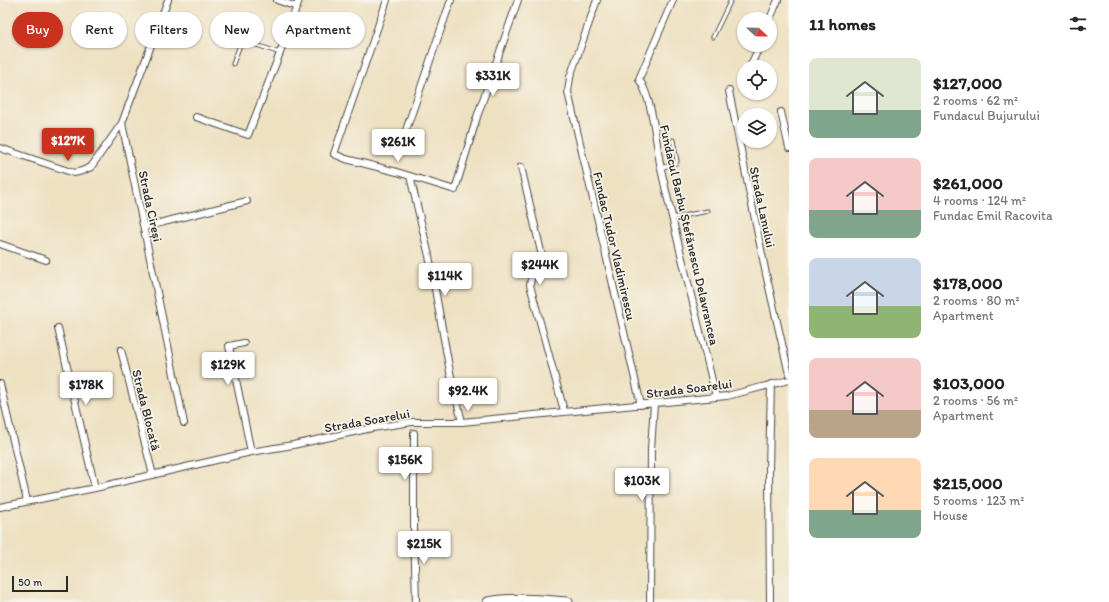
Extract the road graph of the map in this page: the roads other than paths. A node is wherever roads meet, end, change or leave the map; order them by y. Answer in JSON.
{"nodes":[{"id":1,"x":168,"y":0,"type":"edge"},
{"id":2,"x":277,"y":0,"type":"edge"},
{"id":3,"x":299,"y":0,"type":"edge"},
{"id":4,"x":387,"y":0,"type":"edge"},
{"id":5,"x":451,"y":0,"type":"edge"},
{"id":6,"x":518,"y":0,"type":"edge"},
{"id":7,"x":597,"y":0,"type":"edge"},
{"id":8,"x":673,"y":0,"type":"edge"},
{"id":9,"x":731,"y":0,"type":"edge"},
{"id":10,"x":778,"y":0,"type":"edge"},
{"id":11,"x":297,"y":7,"type":"junction"},
{"id":12,"x":773,"y":12,"type":"edge"},
{"id":13,"x":713,"y":37,"type":"dead end"},
{"id":14,"x":239,"y":48,"type":"edge"},
{"id":15,"x":264,"y":48,"type":"edge"},
{"id":16,"x":280,"y":53,"type":"junction"},
{"id":17,"x":233,"y":64,"type":"dead end"},
{"id":18,"x":728,"y":91,"type":"dead end"},
{"id":19,"x":781,"y":112,"type":"dead end"},
{"id":20,"x":196,"y":117,"type":"dead end"},
{"id":21,"x":122,"y":123,"type":"junction"},
{"id":22,"x":405,"y":133,"type":"dead end"},
{"id":23,"x":673,"y":140,"type":"dead end"},
{"id":24,"x":0,"y":148,"type":"edge"},
{"id":25,"x":789,"y":148,"type":"edge"},
{"id":26,"x":521,"y":167,"type":"dead end"},
{"id":27,"x":661,"y":168,"type":"junction"},
{"id":28,"x":410,"y":176,"type":"junction"},
{"id":29,"x":247,"y":201,"type":"dead end"},
{"id":30,"x":708,"y":211,"type":"dead end"},
{"id":31,"x":672,"y":218,"type":"junction"},
{"id":32,"x":144,"y":227,"type":"junction"},
{"id":33,"x":0,"y":244,"type":"edge"},
{"id":34,"x":46,"y":260,"type":"dead end"},
{"id":35,"x":58,"y":328,"type":"dead end"},
{"id":36,"x":244,"y":343,"type":"dead end"},
{"id":37,"x":121,"y":350,"type":"dead end"},
{"id":38,"x":789,"y":374,"type":"edge"},
{"id":39,"x":789,"y":380,"type":"edge"},
{"id":40,"x":0,"y":384,"type":"edge"},
{"id":41,"x":771,"y":384,"type":"junction"},
{"id":42,"x":716,"y":397,"type":"junction"},
{"id":43,"x":654,"y":404,"type":"junction"},
{"id":44,"x":641,"y":405,"type":"junction"},
{"id":45,"x":564,"y":412,"type":"junction"},
{"id":46,"x":462,"y":422,"type":"junction"},
{"id":47,"x":184,"y":423,"type":"dead end"},
{"id":48,"x":414,"y":432,"type":"dead end"},
{"id":49,"x":251,"y":452,"type":"junction"},
{"id":50,"x":153,"y":475,"type":"junction"},
{"id":51,"x":95,"y":488,"type":"junction"},
{"id":52,"x":27,"y":501,"type":"junction"},
{"id":53,"x":0,"y":507,"type":"edge"},
{"id":54,"x":416,"y":602,"type":"edge"},
{"id":55,"x":488,"y":602,"type":"edge"},
{"id":56,"x":568,"y":602,"type":"edge"},
{"id":57,"x":650,"y":602,"type":"edge"},
{"id":58,"x":770,"y":602,"type":"edge"}],
"edges":[{"from":1,"to":21,"type":"street"},
{"from":2,"to":11,"type":"street"},
{"from":3,"to":11,"type":"street"},
{"from":4,"to":28,"type":"street"},
{"from":5,"to":22,"type":"street"},
{"from":6,"to":28,"type":"street"},
{"from":7,"to":44,"type":"street","name":"Fundac Tudor Vladimirescu"},
{"from":8,"to":27,"type":"street","name":"Fundacul Barbu Ștefănescu Delavrancea"},
{"from":9,"to":13,"type":"lane"},
{"from":10,"to":12,"type":"street"},
{"from":11,"to":16,"type":"street"},
{"from":14,"to":17,"type":"lane"},
{"from":15,"to":16,"type":"lane"},
{"from":16,"to":20,"type":"street"},
{"from":18,"to":38,"type":"street","name":"Strada Lanului"},
{"from":19,"to":25,"type":"street"},
{"from":21,"to":24,"type":"street"},
{"from":21,"to":32,"type":"street","name":"Strada Cireși"},
{"from":23,"to":27,"type":"lane"},
{"from":26,"to":45,"type":"street"},
{"from":27,"to":31,"type":"street","name":"Fundacul Barbu Ștefănescu Delavrancea"},
{"from":28,"to":46,"type":"street"},
{"from":29,"to":32,"type":"street"},
{"from":30,"to":31,"type":"lane"},
{"from":31,"to":42,"type":"street","name":"Fundacul Barbu Ștefănescu Delavrancea"},
{"from":32,"to":47,"type":"street","name":"Strada Cireși"},
{"from":33,"to":34,"type":"street"},
{"from":35,"to":51,"type":"street"},
{"from":36,"to":49,"type":"street"},
{"from":37,"to":50,"type":"street","name":"Strada Blocată"},
{"from":39,"to":41,"type":"street","name":"Strada Soarelui"},
{"from":40,"to":52,"type":"street"},
{"from":41,"to":42,"type":"street","name":"Strada Soarelui"},
{"from":41,"to":58,"type":"street"},
{"from":42,"to":43,"type":"street","name":"Strada Soarelui"},
{"from":43,"to":44,"type":"street","name":"Strada Soarelui"},
{"from":43,"to":57,"type":"street"},
{"from":44,"to":45,"type":"street","name":"Strada Soarelui"},
{"from":45,"to":46,"type":"street","name":"Strada Soarelui"},
{"from":46,"to":49,"type":"street","name":"Strada Soarelui"},
{"from":48,"to":54,"type":"street"},
{"from":49,"to":50,"type":"street","name":"Strada Soarelui"},
{"from":50,"to":51,"type":"street","name":"Strada Soarelui"},
{"from":51,"to":52,"type":"street","name":"Strada Soarelui"},
{"from":52,"to":53,"type":"street","name":"Strada Soarelui"},
{"from":55,"to":56,"type":"main road"}]}
